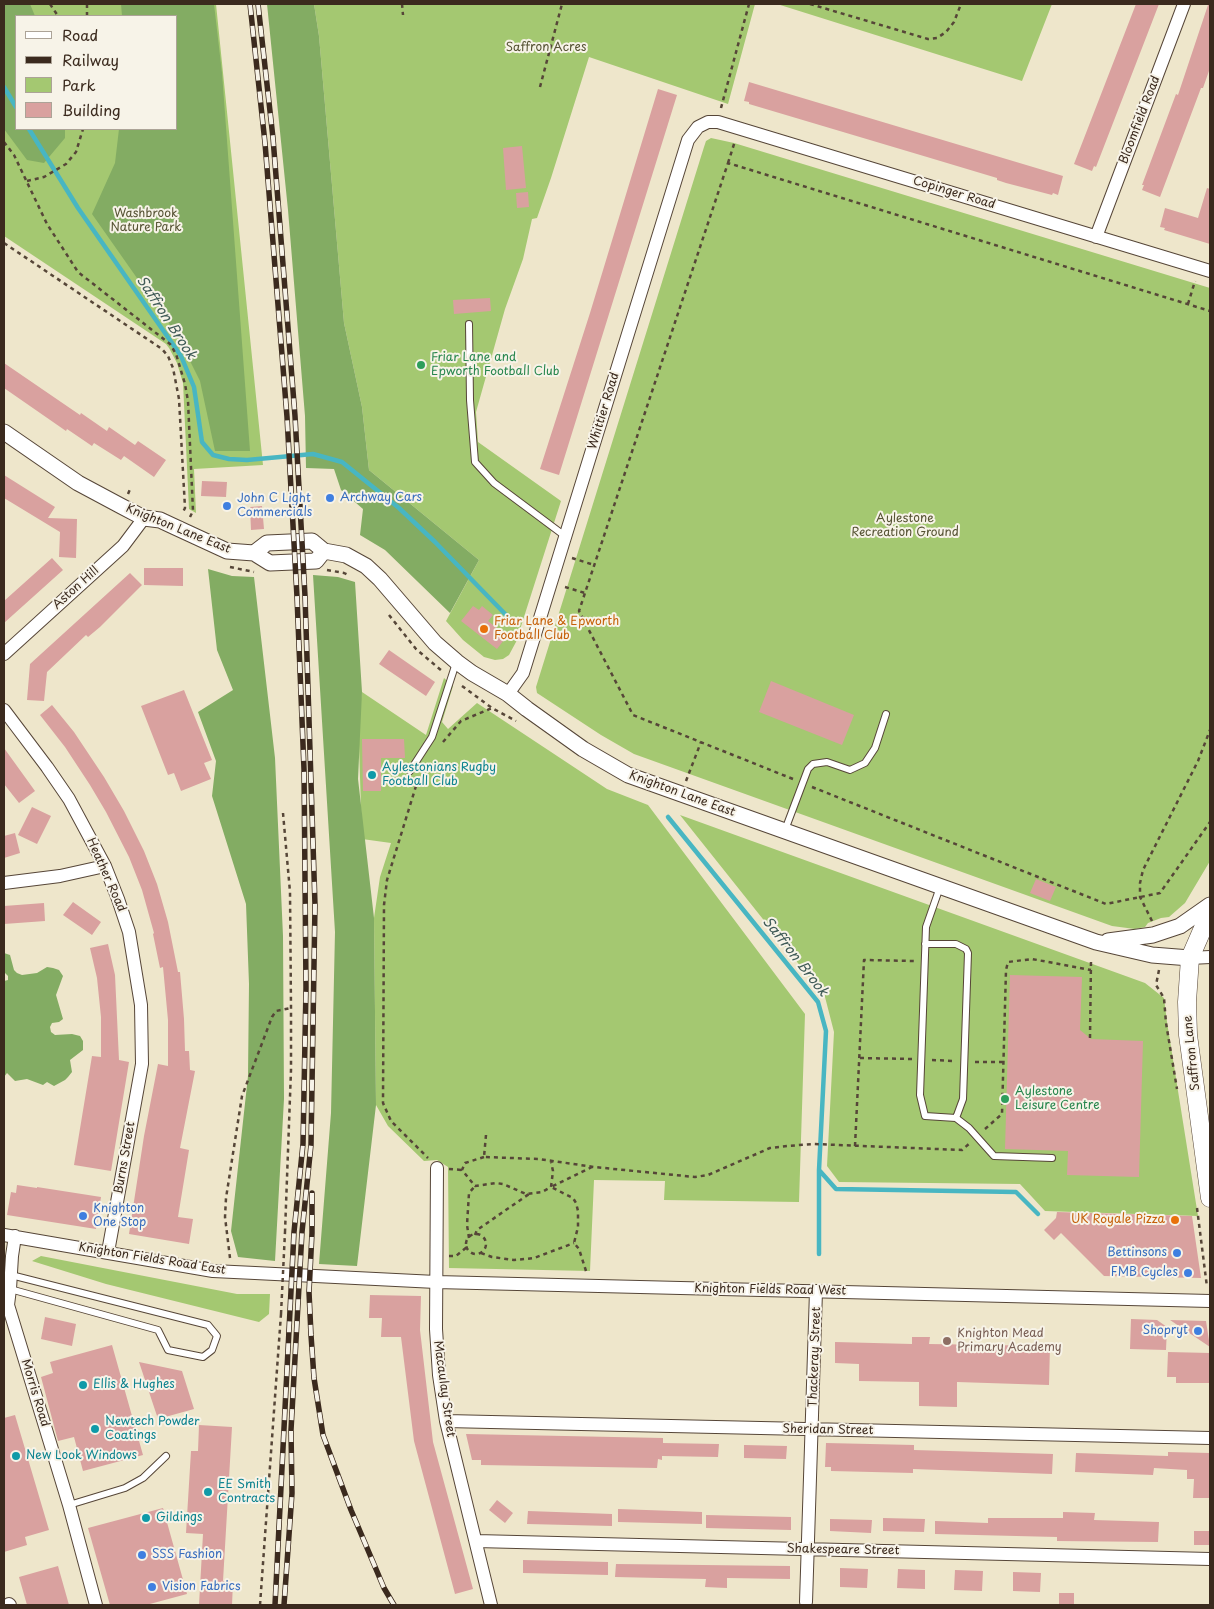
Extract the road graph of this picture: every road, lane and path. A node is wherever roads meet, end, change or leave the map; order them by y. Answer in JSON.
{"nodes":[{"id":1,"x":50,"y":4,"type":"edge"},
{"id":2,"x":402,"y":4,"type":"edge"},
{"id":3,"x":562,"y":4,"type":"edge"},
{"id":4,"x":749,"y":4,"type":"edge"},
{"id":5,"x":810,"y":4,"type":"edge"},
{"id":6,"x":961,"y":4,"type":"edge"},
{"id":7,"x":1184,"y":4,"type":"edge"},
{"id":8,"x":57,"y":15,"type":"edge"},
{"id":9,"x":403,"y":15,"type":"dead end"},
{"id":10,"x":540,"y":87,"type":"dead end"},
{"id":11,"x":718,"y":122,"type":"junction"},
{"id":12,"x":698,"y":127,"type":"joint"},
{"id":13,"x":740,"y":128,"type":"junction"},
{"id":14,"x":83,"y":130,"type":"edge"},
{"id":15,"x":4,"y":142,"type":"edge"},
{"id":16,"x":728,"y":163,"type":"junction"},
{"id":17,"x":27,"y":181,"type":"junction"},
{"id":18,"x":1096,"y":237,"type":"junction"},
{"id":19,"x":4,"y":243,"type":"edge"},
{"id":20,"x":1205,"y":270,"type":"edge"},
{"id":21,"x":1188,"y":304,"type":"junction"},
{"id":22,"x":1210,"y":311,"type":"edge"},
{"id":23,"x":469,"y":324,"type":"dead end"},
{"id":24,"x":4,"y":432,"type":"edge"},
{"id":25,"x":190,"y":517,"type":"dead end"},
{"id":26,"x":144,"y":518,"type":"junction"},
{"id":27,"x":175,"y":526,"type":"junction"},
{"id":28,"x":566,"y":536,"type":"junction"},
{"id":29,"x":560,"y":554,"type":"junction"},
{"id":30,"x":594,"y":565,"type":"junction"},
{"id":31,"x":224,"y":566,"type":"dead end"},
{"id":32,"x":326,"y":570,"type":"dead end"},
{"id":33,"x":261,"y":572,"type":"dead end"},
{"id":34,"x":354,"y":578,"type":"dead end"},
{"id":35,"x":551,"y":582,"type":"junction"},
{"id":36,"x":585,"y":593,"type":"junction"},
{"id":37,"x":384,"y":610,"type":"dead end"},
{"id":38,"x":4,"y":654,"type":"edge"},
{"id":39,"x":457,"y":662,"type":"junction"},
{"id":40,"x":450,"y":678,"type":"junction"},
{"id":41,"x":508,"y":694,"type":"junction"},
{"id":42,"x":492,"y":708,"type":"junction"},
{"id":43,"x":4,"y":710,"type":"edge"},
{"id":44,"x":886,"y":714,"type":"dead end"},
{"id":45,"x":517,"y":722,"type":"dead end"},
{"id":46,"x":1210,"y":730,"type":"edge"},
{"id":47,"x":701,"y":742,"type":"junction"},
{"id":48,"x":438,"y":747,"type":"dead end"},
{"id":49,"x":410,"y":771,"type":"dead end"},
{"id":50,"x":425,"y":771,"type":"dead end"},
{"id":51,"x":793,"y":779,"type":"dead end"},
{"id":52,"x":684,"y":786,"type":"dead end"},
{"id":53,"x":810,"y":786,"type":"dead end"},
{"id":54,"x":284,"y":813,"type":"dead end"},
{"id":55,"x":1210,"y":822,"type":"edge"},
{"id":56,"x":785,"y":831,"type":"junction"},
{"id":57,"x":104,"y":866,"type":"junction"},
{"id":58,"x":4,"y":883,"type":"edge"},
{"id":59,"x":940,"y":887,"type":"junction"},
{"id":60,"x":1140,"y":897,"type":"junction"},
{"id":61,"x":1210,"y":905,"type":"edge"},
{"id":62,"x":1210,"y":912,"type":"edge"},
{"id":63,"x":1096,"y":942,"type":"junction"},
{"id":64,"x":925,"y":944,"type":"junction"},
{"id":65,"x":1210,"y":957,"type":"edge"},
{"id":66,"x":1190,"y":958,"type":"junction"},
{"id":67,"x":1091,"y":960,"type":"dead end"},
{"id":68,"x":924,"y":961,"type":"junction"},
{"id":69,"x":1091,"y":970,"type":"junction"},
{"id":70,"x":1157,"y":981,"type":"dead end"},
{"id":71,"x":1164,"y":998,"type":"dead end"},
{"id":72,"x":291,"y":1008,"type":"junction"},
{"id":73,"x":1090,"y":1038,"type":"dead end"},
{"id":74,"x":142,"y":1064,"type":"joint"},
{"id":75,"x":956,"y":1118,"type":"junction"},
{"id":76,"x":486,"y":1135,"type":"dead end"},
{"id":77,"x":977,"y":1137,"type":"junction"},
{"id":78,"x":855,"y":1146,"type":"junction"},
{"id":79,"x":484,"y":1157,"type":"junction"},
{"id":80,"x":1052,"y":1158,"type":"dead end"},
{"id":81,"x":551,"y":1162,"type":"junction"},
{"id":82,"x":1208,"y":1165,"type":"edge"},
{"id":83,"x":594,"y":1166,"type":"junction"},
{"id":84,"x":437,"y":1168,"type":"joint"},
{"id":85,"x":475,"y":1186,"type":"junction"},
{"id":86,"x":551,"y":1187,"type":"junction"},
{"id":87,"x":529,"y":1194,"type":"junction"},
{"id":88,"x":1210,"y":1198,"type":"edge"},
{"id":89,"x":475,"y":1235,"type":"junction"},
{"id":90,"x":9,"y":1236,"type":"edge"},
{"id":91,"x":469,"y":1238,"type":"junction"},
{"id":92,"x":574,"y":1243,"type":"junction"},
{"id":93,"x":467,"y":1247,"type":"junction"},
{"id":94,"x":108,"y":1252,"type":"junction"},
{"id":95,"x":481,"y":1253,"type":"junction"},
{"id":96,"x":436,"y":1256,"type":"junction"},
{"id":97,"x":232,"y":1272,"type":"junction"},
{"id":98,"x":11,"y":1275,"type":"junction"},
{"id":99,"x":331,"y":1277,"type":"joint"},
{"id":100,"x":436,"y":1282,"type":"junction"},
{"id":101,"x":585,"y":1285,"type":"junction"},
{"id":102,"x":10,"y":1289,"type":"junction"},
{"id":103,"x":816,"y":1292,"type":"junction"},
{"id":104,"x":1210,"y":1301,"type":"edge"},
{"id":105,"x":446,"y":1421,"type":"junction"},
{"id":106,"x":812,"y":1429,"type":"junction"},
{"id":107,"x":1210,"y":1438,"type":"edge"},
{"id":108,"x":166,"y":1456,"type":"dead end"},
{"id":109,"x":69,"y":1505,"type":"junction"},
{"id":110,"x":476,"y":1541,"type":"junction"},
{"id":111,"x":808,"y":1549,"type":"junction"},
{"id":112,"x":1210,"y":1559,"type":"edge"},
{"id":113,"x":806,"y":1602,"type":"dead end"},
{"id":114,"x":96,"y":1605,"type":"edge"},
{"id":115,"x":260,"y":1605,"type":"edge"},
{"id":116,"x":491,"y":1605,"type":"edge"}],
"edges":[{"from":1,"to":8,"type":"path"},
{"from":2,"to":9,"type":"path"},
{"from":3,"to":10,"type":"path"},
{"from":4,"to":11,"type":"path"},
{"from":5,"to":6,"type":"path"},
{"from":7,"to":18,"type":"street","name":"Bloomfield Road"},
{"from":11,"to":12,"type":"street","name":"Copinger Road"},
{"from":11,"to":13,"type":"street","name":"Copinger Road"},
{"from":12,"to":28,"type":"street","name":"Whittier Road"},
{"from":13,"to":16,"type":"path"},
{"from":13,"to":18,"type":"street","name":"Copinger Road"},
{"from":14,"to":17,"type":"path"},
{"from":15,"to":17,"type":"path"},
{"from":16,"to":21,"type":"path"},
{"from":16,"to":30,"type":"path"},
{"from":17,"to":25,"type":"path"},
{"from":18,"to":20,"type":"street","name":"Copinger Road"},
{"from":19,"to":27,"type":"path"},
{"from":20,"to":21,"type":"path"},
{"from":21,"to":22,"type":"path"},
{"from":23,"to":28,"type":"lane"},
{"from":24,"to":26,"type":"street","name":"Knighton Lane East"},
{"from":26,"to":27,"type":"street","name":"Knighton Lane East"},
{"from":26,"to":38,"type":"street","name":"Aston Hill"},
{"from":27,"to":39,"type":"street","name":"Knighton Lane East"},
{"from":28,"to":29,"type":"street","name":"Whittier Road"},
{"from":29,"to":30,"type":"path"},
{"from":29,"to":35,"type":"street","name":"Whittier Road"},
{"from":30,"to":36,"type":"path"},
{"from":31,"to":33,"type":"path","name":"Knighton Lane East"},
{"from":32,"to":34,"type":"path"},
{"from":35,"to":36,"type":"path"},
{"from":35,"to":41,"type":"street","name":"Whittier Road"},
{"from":36,"to":47,"type":"path"},
{"from":37,"to":40,"type":"path"},
{"from":39,"to":40,"type":"lane"},
{"from":39,"to":41,"type":"street","name":"Knighton Lane East"},
{"from":40,"to":42,"type":"path"},
{"from":40,"to":49,"type":"lane"},
{"from":41,"to":56,"type":"street","name":"Knighton Lane East"},
{"from":42,"to":45,"type":"path"},
{"from":42,"to":48,"type":"path"},
{"from":43,"to":57,"type":"street","name":"Heather Road"},
{"from":44,"to":56,"type":"lane"},
{"from":46,"to":60,"type":"path"},
{"from":47,"to":51,"type":"path"},
{"from":47,"to":52,"type":"path"},
{"from":50,"to":84,"type":"path"},
{"from":53,"to":60,"type":"path"},
{"from":54,"to":72,"type":"path"},
{"from":55,"to":60,"type":"path"},
{"from":56,"to":59,"type":"street","name":"Knighton Lane East"},
{"from":57,"to":58,"type":"street"},
{"from":57,"to":74,"type":"street","name":"Heather Road"},
{"from":59,"to":63,"type":"street","name":"Knighton Lane East"},
{"from":59,"to":64,"type":"lane"},
{"from":61,"to":63,"type":"street","name":"Knighton Lane East"},
{"from":62,"to":66,"type":"main road","name":"Saffron Lane"},
{"from":63,"to":66,"type":"street","name":"Knighton Lane East"},
{"from":64,"to":68,"type":"lane"},
{"from":64,"to":75,"type":"lane"},
{"from":65,"to":66,"type":"street"},
{"from":66,"to":82,"type":"main road","name":"Saffron Lane"},
{"from":67,"to":69,"type":"path"},
{"from":68,"to":75,"type":"lane"},
{"from":68,"to":78,"type":"path"},
{"from":69,"to":73,"type":"path"},
{"from":69,"to":77,"type":"path"},
{"from":70,"to":71,"type":"path"},
{"from":72,"to":97,"type":"path"},
{"from":72,"to":115,"type":"path","bridge":true},
{"from":74,"to":94,"type":"street","name":"Burns Street"},
{"from":75,"to":77,"type":"lane"},
{"from":76,"to":79,"type":"path"},
{"from":77,"to":78,"type":"path"},
{"from":77,"to":80,"type":"lane"},
{"from":78,"to":83,"type":"path"},
{"from":79,"to":81,"type":"path"},
{"from":79,"to":85,"type":"path"},
{"from":81,"to":83,"type":"path"},
{"from":81,"to":86,"type":"path"},
{"from":82,"to":88,"type":"main road","name":"Saffron Lane"},
{"from":83,"to":86,"type":"path"},
{"from":84,"to":96,"type":"street","name":"Macaulay Street"},
{"from":85,"to":87,"type":"path"},
{"from":85,"to":91,"type":"path"},
{"from":86,"to":87,"type":"path"},
{"from":86,"to":92,"type":"path"},
{"from":87,"to":89,"type":"path"},
{"from":89,"to":91,"type":"path"},
{"from":89,"to":95,"type":"path"},
{"from":90,"to":94,"type":"street","name":"Knighton Fields Road East"},
{"from":90,"to":98,"type":"street","name":"Morris Road"},
{"from":91,"to":93,"type":"path"},
{"from":92,"to":95,"type":"path"},
{"from":92,"to":101,"type":"path"},
{"from":93,"to":95,"type":"path"},
{"from":93,"to":96,"type":"path"},
{"from":94,"to":97,"type":"street","name":"Knighton Fields Road East"},
{"from":96,"to":100,"type":"street","name":"Macaulay Street"},
{"from":97,"to":99,"type":"street","name":"Knighton Fields Road East"},
{"from":98,"to":102,"type":"street","name":"Morris Road"},
{"from":98,"to":102,"type":"lane"},
{"from":99,"to":100,"type":"street","name":"Knighton Fields Road West"},
{"from":100,"to":101,"type":"street","name":"Knighton Fields Road West"},
{"from":100,"to":105,"type":"street","name":"Macaulay Street"},
{"from":101,"to":103,"type":"street","name":"Knighton Fields Road West"},
{"from":102,"to":109,"type":"street","name":"Morris Road"},
{"from":103,"to":104,"type":"street","name":"Knighton Fields Road West"},
{"from":103,"to":106,"type":"street","name":"Thackeray Street"},
{"from":105,"to":106,"type":"street","name":"Sheridan Street"},
{"from":105,"to":110,"type":"street","name":"Macaulay Street"},
{"from":106,"to":107,"type":"street","name":"Sheridan Street"},
{"from":106,"to":111,"type":"street","name":"Thackeray Street"},
{"from":108,"to":109,"type":"lane"},
{"from":109,"to":114,"type":"street","name":"Morris Road"},
{"from":110,"to":111,"type":"street","name":"Shakespeare Street"},
{"from":110,"to":116,"type":"street","name":"Macaulay Street"},
{"from":111,"to":112,"type":"street","name":"Shakespeare Street"},
{"from":111,"to":113,"type":"street","name":"Thackeray Street"}]}
